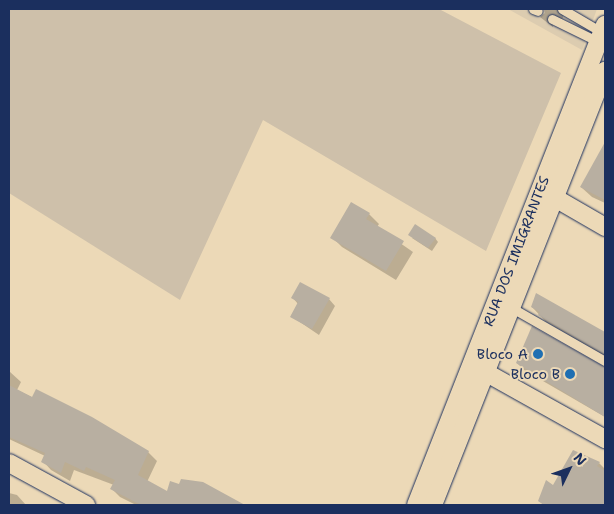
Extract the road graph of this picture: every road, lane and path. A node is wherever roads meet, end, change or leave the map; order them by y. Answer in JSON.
{"nodes":[{"id":1,"x":562,"y":9,"type":"edge"},
{"id":2,"x":552,"y":19,"type":"dead end"},
{"id":3,"x":603,"y":36,"type":"edge"},
{"id":4,"x":605,"y":71,"type":"edge"},
{"id":5,"x":555,"y":198,"type":"junction"},
{"id":6,"x":605,"y":227,"type":"edge"},
{"id":7,"x":512,"y":308,"type":"junction"},
{"id":8,"x":605,"y":361,"type":"edge"},
{"id":9,"x":479,"y":369,"type":"junction"},
{"id":10,"x":605,"y":439,"type":"edge"},
{"id":11,"x":9,"y":462,"type":"edge"},
{"id":12,"x":435,"y":478,"type":"junction"},
{"id":13,"x":86,"y":505,"type":"edge"},
{"id":14,"x":416,"y":505,"type":"edge"},
{"id":15,"x":433,"y":505,"type":"edge"}],
"edges":[{"from":1,"to":3,"type":"lane"},
{"from":2,"to":3,"type":"lane"},
{"from":3,"to":9,"type":"street","name":"RUA DOS IMIGRANTES"},
{"from":4,"to":5,"type":"street","name":"RUA DOS IMIGRANTES"},
{"from":5,"to":6,"type":"street"},
{"from":5,"to":7,"type":"street","name":"RUA DOS IMIGRANTES"},
{"from":7,"to":8,"type":"lane"},
{"from":7,"to":9,"type":"street","name":"RUA DOS IMIGRANTES"},
{"from":9,"to":10,"type":"street"},
{"from":9,"to":12,"type":"street","name":"RUA DOS IMIGRANTES"},
{"from":11,"to":13,"type":"street"},
{"from":12,"to":14,"type":"street","name":"RUA DOS IMIGRANTES"},
{"from":12,"to":15,"type":"street","name":"RUA DOS IMIGRANTES"}]}
